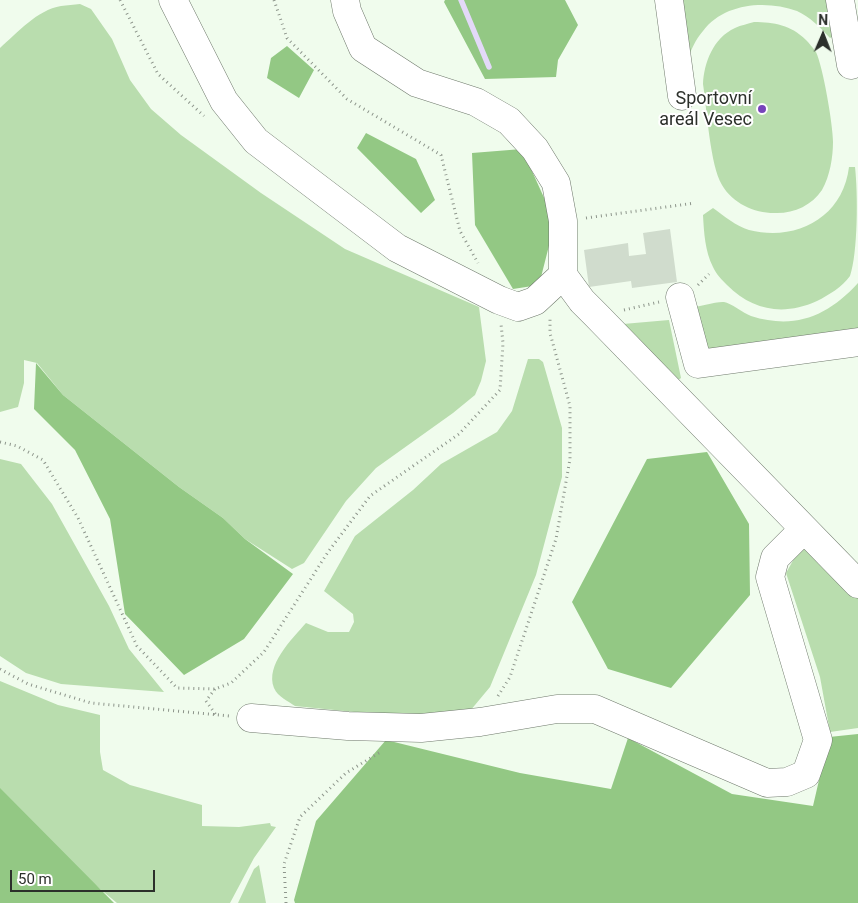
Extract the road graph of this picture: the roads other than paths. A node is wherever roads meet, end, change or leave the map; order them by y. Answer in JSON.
{"nodes":[{"id":1,"x":172,"y":0,"type":"edge"},
{"id":2,"x":345,"y":0,"type":"edge"},
{"id":3,"x":669,"y":0,"type":"edge"},
{"id":4,"x":840,"y":0,"type":"edge"},
{"id":5,"x":850,"y":65,"type":"dead end"},
{"id":6,"x":682,"y":96,"type":"dead end"},
{"id":7,"x":557,"y":281,"type":"junction"},
{"id":8,"x":680,"y":298,"type":"dead end"},
{"id":9,"x":858,"y":342,"type":"edge"},
{"id":10,"x":804,"y":529,"type":"junction"},
{"id":11,"x":858,"y":584,"type":"edge"},
{"id":12,"x":251,"y":718,"type":"road end"}],
"edges":[{"from":1,"to":7,"type":"street"},
{"from":2,"to":7,"type":"street"},
{"from":3,"to":6,"type":"street"},
{"from":4,"to":5,"type":"street"},
{"from":7,"to":10,"type":"street"},
{"from":8,"to":9,"type":"street"},
{"from":10,"to":11,"type":"street"},
{"from":10,"to":12,"type":"street"}]}
